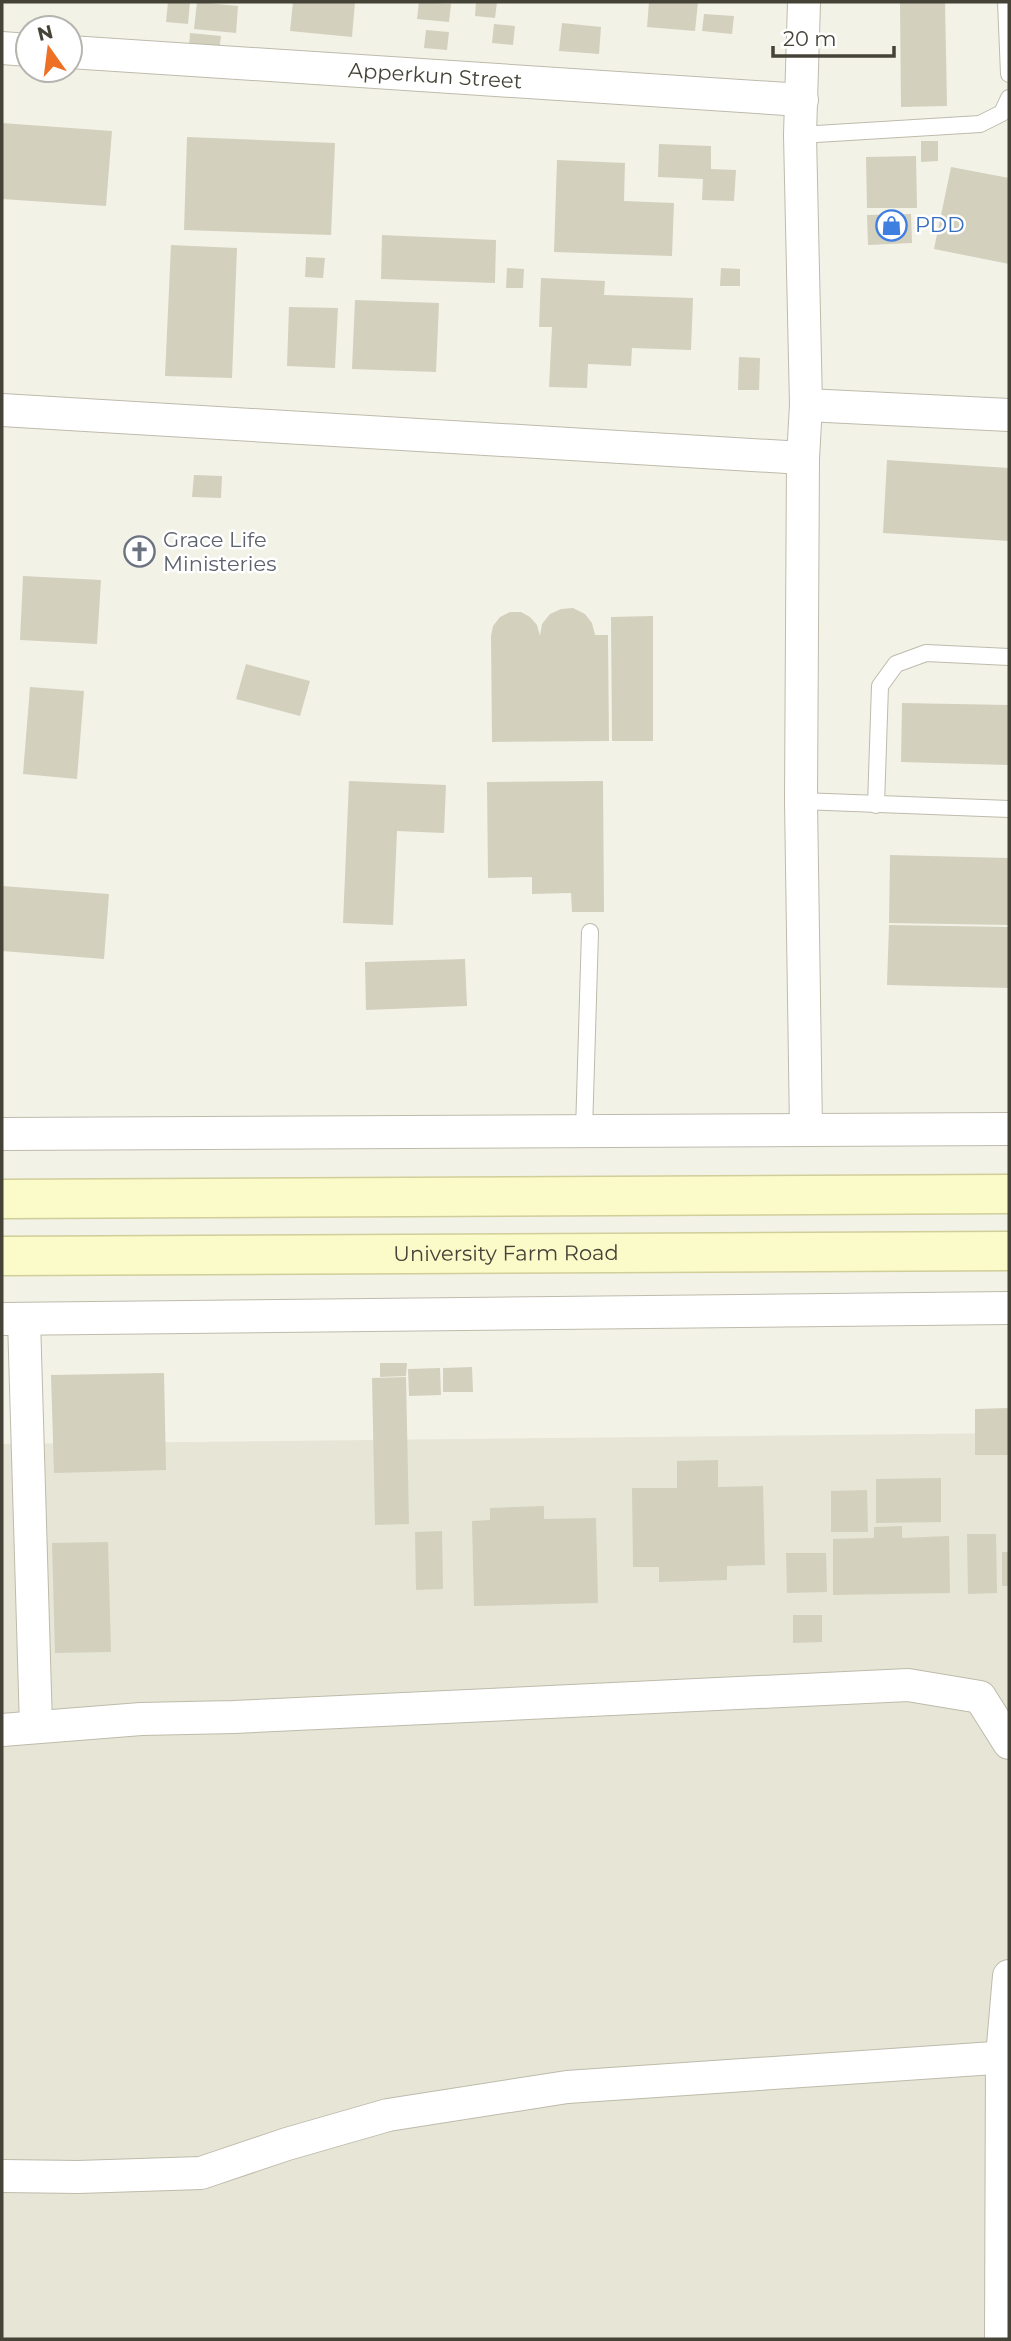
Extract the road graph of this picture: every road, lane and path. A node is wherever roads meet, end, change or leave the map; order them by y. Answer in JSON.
{"nodes":[{"id":1,"x":804,"y":2,"type":"edge"},
{"id":2,"x":1006,"y":2,"type":"edge"},
{"id":3,"x":84,"y":53,"type":"edge"},
{"id":4,"x":1009,"y":74,"type":"edge"},
{"id":5,"x":1009,"y":99,"type":"edge"},
{"id":6,"x":802,"y":100,"type":"junction"},
{"id":7,"x":800,"y":135,"type":"junction"},
{"id":8,"x":806,"y":405,"type":"junction"},
{"id":9,"x":2,"y":410,"type":"edge"},
{"id":10,"x":1009,"y":415,"type":"edge"},
{"id":11,"x":803,"y":458,"type":"junction"},
{"id":12,"x":1009,"y":657,"type":"edge"},
{"id":13,"x":801,"y":801,"type":"junction"},
{"id":14,"x":876,"y":805,"type":"junction"},
{"id":15,"x":1009,"y":809,"type":"edge"},
{"id":16,"x":590,"y":932,"type":"dead end"},
{"id":17,"x":1009,"y":1129,"type":"edge"},
{"id":18,"x":806,"y":1130,"type":"junction"},
{"id":19,"x":584,"y":1131,"type":"junction"},
{"id":20,"x":2,"y":1134,"type":"edge"},
{"id":21,"x":1009,"y":1194,"type":"edge"},
{"id":22,"x":2,"y":1199,"type":"edge"},
{"id":23,"x":1009,"y":1251,"type":"edge"},
{"id":24,"x":2,"y":1256,"type":"edge"},
{"id":25,"x":1009,"y":1308,"type":"edge"},
{"id":26,"x":13,"y":1319,"type":"edge"},
{"id":27,"x":36,"y":1727,"type":"junction"},
{"id":28,"x":2,"y":1730,"type":"edge"},
{"id":29,"x":1009,"y":1743,"type":"edge"},
{"id":30,"x":1009,"y":1976,"type":"edge"},
{"id":31,"x":1006,"y":2057,"type":"edge"},
{"id":32,"x":2,"y":2176,"type":"edge"},
{"id":33,"x":1001,"y":2339,"type":"edge"}],
"edges":[{"from":1,"to":6,"type":"street"},
{"from":2,"to":4,"type":"lane"},
{"from":3,"to":6,"type":"street","name":"Apperkun Street"},
{"from":5,"to":7,"type":"lane"},
{"from":6,"to":7,"type":"street"},
{"from":7,"to":8,"type":"street"},
{"from":8,"to":10,"type":"street"},
{"from":8,"to":11,"type":"street"},
{"from":9,"to":11,"type":"street"},
{"from":11,"to":13,"type":"street"},
{"from":12,"to":14,"type":"lane"},
{"from":13,"to":14,"type":"lane"},
{"from":13,"to":18,"type":"street"},
{"from":14,"to":15,"type":"lane"},
{"from":16,"to":19,"type":"lane"},
{"from":17,"to":18,"type":"street"},
{"from":18,"to":19,"type":"street"},
{"from":19,"to":20,"type":"street"},
{"from":21,"to":22,"type":"street"},
{"from":23,"to":24,"type":"street","name":"University Farm Road"},
{"from":25,"to":26,"type":"street"},
{"from":26,"to":27,"type":"street"},
{"from":27,"to":28,"type":"street"},
{"from":27,"to":29,"type":"street"},
{"from":30,"to":31,"type":"street"},
{"from":31,"to":32,"type":"street"},
{"from":31,"to":33,"type":"street"}]}
